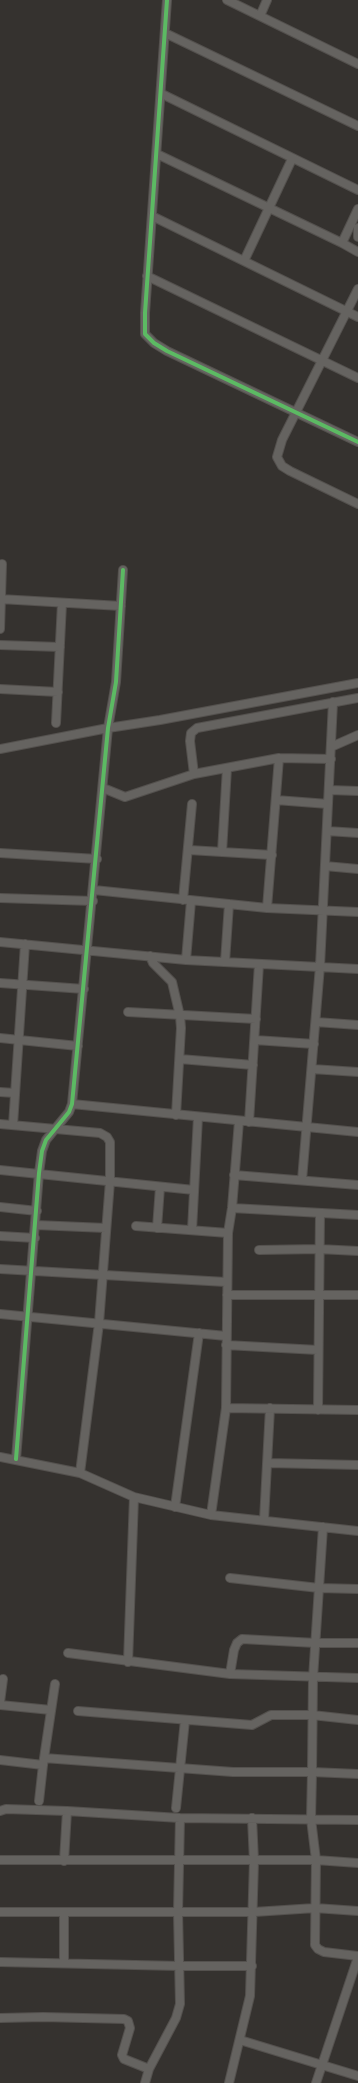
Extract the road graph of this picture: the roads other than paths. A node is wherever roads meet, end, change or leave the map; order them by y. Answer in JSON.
{"nodes":[{"id":1,"x":167,"y":0,"type":"edge"},
{"id":2,"x":227,"y":0,"type":"edge"},
{"id":3,"x":267,"y":0,"type":"edge"},
{"id":4,"x":260,"y":16,"type":"junction"},
{"id":5,"x":165,"y":33,"type":"junction"},
{"id":6,"x":358,"y":64,"type":"edge"},
{"id":7,"x":162,"y":94,"type":"junction"},
{"id":8,"x":358,"y":126,"type":"edge"},
{"id":9,"x":157,"y":154,"type":"junction"},
{"id":10,"x":292,"y":159,"type":"junction"},
{"id":11,"x":358,"y":190,"type":"edge"},
{"id":12,"x":269,"y":208,"type":"junction"},
{"id":13,"x":358,"y":210,"type":"edge"},
{"id":14,"x":152,"y":216,"type":"junction"},
{"id":15,"x":358,"y":228,"type":"edge"},
{"id":16,"x":358,"y":237,"type":"edge"},
{"id":17,"x":342,"y":243,"type":"junction"},
{"id":18,"x":358,"y":252,"type":"edge"},
{"id":19,"x":244,"y":261,"type":"junction"},
{"id":20,"x":147,"y":276,"type":"junction"},
{"id":21,"x":358,"y":289,"type":"edge"},
{"id":22,"x":346,"y":312,"type":"junction"},
{"id":23,"x":358,"y":317,"type":"edge"},
{"id":24,"x":321,"y":360,"type":"junction"},
{"id":25,"x":358,"y":378,"type":"edge"},
{"id":26,"x":296,"y":412,"type":"junction"},
{"id":27,"x":358,"y":442,"type":"edge"},
{"id":28,"x":358,"y":504,"type":"edge"},
{"id":29,"x":2,"y":564,"type":"dead end"},
{"id":30,"x":123,"y":570,"type":"dead end"},
{"id":31,"x":1,"y":599,"type":"edge"},
{"id":32,"x":62,"y":603,"type":"junction"},
{"id":33,"x":121,"y":606,"type":"junction"},
{"id":34,"x":0,"y":630,"type":"edge"},
{"id":35,"x":0,"y":645,"type":"edge"},
{"id":36,"x":60,"y":647,"type":"junction"},
{"id":37,"x":358,"y":683,"type":"edge"},
{"id":38,"x":0,"y":689,"type":"edge"},
{"id":39,"x":58,"y":692,"type":"junction"},
{"id":40,"x":358,"y":698,"type":"edge"},
{"id":41,"x":334,"y":702,"type":"junction"},
{"id":42,"x":56,"y":723,"type":"dead end"},
{"id":43,"x":108,"y":728,"type":"junction"},
{"id":44,"x":358,"y":735,"type":"edge"},
{"id":45,"x":331,"y":747,"type":"junction"},
{"id":46,"x":0,"y":749,"type":"edge"},
{"id":47,"x":279,"y":758,"type":"junction"},
{"id":48,"x":331,"y":759,"type":"junction"},
{"id":49,"x":227,"y":768,"type":"junction"},
{"id":50,"x":194,"y":774,"type":"junction"},
{"id":51,"x":103,"y":788,"type":"junction"},
{"id":52,"x":329,"y":790,"type":"junction"},
{"id":53,"x":358,"y":791,"type":"edge"},
{"id":54,"x":276,"y":800,"type":"junction"},
{"id":55,"x":192,"y":804,"type":"dead end"},
{"id":56,"x":328,"y":804,"type":"junction"},
{"id":57,"x":327,"y":831,"type":"junction"},
{"id":58,"x":358,"y":833,"type":"edge"},
{"id":59,"x":189,"y":850,"type":"junction"},
{"id":60,"x":0,"y":852,"type":"edge"},
{"id":61,"x":222,"y":852,"type":"junction"},
{"id":62,"x":272,"y":855,"type":"junction"},
{"id":63,"x":97,"y":859,"type":"junction"},
{"id":64,"x":325,"y":866,"type":"junction"},
{"id":65,"x":358,"y":869,"type":"edge"},
{"id":66,"x":94,"y":890,"type":"junction"},
{"id":67,"x":0,"y":898,"type":"edge"},
{"id":68,"x":187,"y":900,"type":"junction"},
{"id":69,"x":93,"y":901,"type":"junction"},
{"id":70,"x":229,"y":904,"type":"junction"},
{"id":71,"x":267,"y":908,"type":"junction"},
{"id":72,"x":323,"y":911,"type":"junction"},
{"id":73,"x":358,"y":912,"type":"edge"},
{"id":74,"x":0,"y":942,"type":"edge"},
{"id":75,"x":25,"y":944,"type":"junction"},
{"id":76,"x":88,"y":950,"type":"junction"},
{"id":77,"x":150,"y":956,"type":"junction"},
{"id":78,"x":186,"y":960,"type":"junction"},
{"id":79,"x":225,"y":962,"type":"junction"},
{"id":80,"x":258,"y":964,"type":"junction"},
{"id":81,"x":320,"y":966,"type":"junction"},
{"id":82,"x":358,"y":969,"type":"edge"},
{"id":83,"x":0,"y":983,"type":"edge"},
{"id":84,"x":22,"y":984,"type":"junction"},
{"id":85,"x":84,"y":989,"type":"junction"},
{"id":86,"x":128,"y":1012,"type":"dead end"},
{"id":87,"x":180,"y":1016,"type":"junction"},
{"id":88,"x":256,"y":1019,"type":"junction"},
{"id":89,"x":316,"y":1022,"type":"junction"},
{"id":90,"x":358,"y":1025,"type":"edge"},
{"id":91,"x":0,"y":1038,"type":"edge"},
{"id":92,"x":18,"y":1040,"type":"junction"},
{"id":93,"x":255,"y":1040,"type":"junction"},
{"id":94,"x":314,"y":1044,"type":"junction"},
{"id":95,"x":78,"y":1046,"type":"junction"},
{"id":96,"x":180,"y":1059,"type":"junction"},
{"id":97,"x":253,"y":1065,"type":"junction"},
{"id":98,"x":312,"y":1069,"type":"junction"},
{"id":99,"x":358,"y":1072,"type":"edge"},
{"id":100,"x":0,"y":1092,"type":"edge"},
{"id":101,"x":15,"y":1093,"type":"junction"},
{"id":102,"x":72,"y":1104,"type":"junction"},
{"id":103,"x":176,"y":1115,"type":"junction"},
{"id":104,"x":198,"y":1117,"type":"junction"},
{"id":105,"x":239,"y":1121,"type":"junction"},
{"id":106,"x":249,"y":1122,"type":"junction"},
{"id":107,"x":0,"y":1124,"type":"edge"},
{"id":108,"x":12,"y":1125,"type":"junction"},
{"id":109,"x":307,"y":1128,"type":"junction"},
{"id":110,"x":54,"y":1130,"type":"junction"},
{"id":111,"x":358,"y":1132,"type":"edge"},
{"id":112,"x":0,"y":1170,"type":"edge"},
{"id":113,"x":39,"y":1173,"type":"junction"},
{"id":114,"x":234,"y":1175,"type":"junction"},
{"id":115,"x":302,"y":1180,"type":"junction"},
{"id":116,"x":110,"y":1181,"type":"junction"},
{"id":117,"x":358,"y":1185,"type":"edge"},
{"id":118,"x":160,"y":1187,"type":"junction"},
{"id":119,"x":194,"y":1190,"type":"junction"},
{"id":120,"x":0,"y":1207,"type":"edge"},
{"id":121,"x":232,"y":1208,"type":"junction"},
{"id":122,"x":37,"y":1211,"type":"junction"},
{"id":123,"x":320,"y":1213,"type":"junction"},
{"id":124,"x":358,"y":1215,"type":"edge"},
{"id":125,"x":36,"y":1225,"type":"junction"},
{"id":126,"x":136,"y":1226,"type":"dead end"},
{"id":127,"x":106,"y":1228,"type":"junction"},
{"id":128,"x":157,"y":1228,"type":"junction"},
{"id":129,"x":192,"y":1230,"type":"junction"},
{"id":130,"x":228,"y":1233,"type":"junction"},
{"id":131,"x":0,"y":1236,"type":"edge"},
{"id":132,"x":35,"y":1238,"type":"junction"},
{"id":133,"x":319,"y":1249,"type":"junction"},
{"id":134,"x":259,"y":1250,"type":"dead end"},
{"id":135,"x":358,"y":1251,"type":"edge"},
{"id":136,"x":0,"y":1269,"type":"edge"},
{"id":137,"x":32,"y":1271,"type":"junction"},
{"id":138,"x":103,"y":1274,"type":"junction"},
{"id":139,"x":226,"y":1282,"type":"junction"},
{"id":140,"x":227,"y":1295,"type":"junction"},
{"id":141,"x":319,"y":1295,"type":"junction"},
{"id":142,"x":358,"y":1295,"type":"edge"},
{"id":143,"x":0,"y":1314,"type":"edge"},
{"id":144,"x":28,"y":1316,"type":"junction"},
{"id":145,"x":99,"y":1323,"type":"junction"},
{"id":146,"x":198,"y":1334,"type":"junction"},
{"id":147,"x":226,"y":1340,"type":"junction"},
{"id":148,"x":318,"y":1350,"type":"junction"},
{"id":149,"x":226,"y":1408,"type":"junction"},
{"id":150,"x":270,"y":1408,"type":"junction"},
{"id":151,"x":318,"y":1410,"type":"junction"},
{"id":152,"x":358,"y":1410,"type":"edge"},
{"id":153,"x":0,"y":1457,"type":"edge"},
{"id":154,"x":16,"y":1459,"type":"junction"},
{"id":155,"x":268,"y":1463,"type":"junction"},
{"id":156,"x":358,"y":1465,"type":"edge"},
{"id":157,"x":80,"y":1473,"type":"junction"},
{"id":158,"x":134,"y":1497,"type":"junction"},
{"id":159,"x":176,"y":1507,"type":"junction"},
{"id":160,"x":211,"y":1516,"type":"junction"},
{"id":161,"x":264,"y":1520,"type":"junction"},
{"id":162,"x":323,"y":1527,"type":"junction"},
{"id":163,"x":358,"y":1530,"type":"edge"},
{"id":164,"x":230,"y":1578,"type":"dead end"},
{"id":165,"x":319,"y":1588,"type":"junction"},
{"id":166,"x":358,"y":1589,"type":"edge"},
{"id":167,"x":316,"y":1643,"type":"junction"},
{"id":168,"x":358,"y":1643,"type":"edge"},
{"id":169,"x":68,"y":1653,"type":"dead end"},
{"id":170,"x":128,"y":1662,"type":"junction"},
{"id":171,"x":230,"y":1674,"type":"junction"},
{"id":172,"x":313,"y":1678,"type":"junction"},
{"id":173,"x":358,"y":1678,"type":"edge"},
{"id":174,"x":3,"y":1679,"type":"dead end"},
{"id":175,"x":55,"y":1684,"type":"dead end"},
{"id":176,"x":0,"y":1704,"type":"edge"},
{"id":177,"x":51,"y":1710,"type":"junction"},
{"id":178,"x":78,"y":1711,"type":"dead end"},
{"id":179,"x":312,"y":1715,"type":"junction"},
{"id":180,"x":185,"y":1720,"type":"junction"},
{"id":181,"x":358,"y":1720,"type":"edge"},
{"id":182,"x":0,"y":1760,"type":"edge"},
{"id":183,"x":43,"y":1762,"type":"junction"},
{"id":184,"x":181,"y":1768,"type":"junction"},
{"id":185,"x":312,"y":1772,"type":"junction"},
{"id":186,"x":358,"y":1774,"type":"edge"},
{"id":187,"x":39,"y":1801,"type":"dead end"},
{"id":188,"x":176,"y":1808,"type":"dead end"},
{"id":189,"x":0,"y":1811,"type":"edge"},
{"id":190,"x":67,"y":1811,"type":"junction"},
{"id":191,"x":180,"y":1818,"type":"junction"},
{"id":192,"x":252,"y":1818,"type":"junction"},
{"id":193,"x":311,"y":1820,"type":"junction"},
{"id":194,"x":358,"y":1820,"type":"edge"},
{"id":195,"x":0,"y":1860,"type":"edge"},
{"id":196,"x":316,"y":1860,"type":"junction"},
{"id":197,"x":64,"y":1861,"type":"junction"},
{"id":198,"x":180,"y":1861,"type":"junction"},
{"id":199,"x":254,"y":1861,"type":"junction"},
{"id":200,"x":358,"y":1863,"type":"edge"},
{"id":201,"x":315,"y":1908,"type":"junction"},
{"id":202,"x":358,"y":1911,"type":"edge"},
{"id":203,"x":0,"y":1912,"type":"edge"},
{"id":204,"x":64,"y":1912,"type":"junction"},
{"id":205,"x":178,"y":1912,"type":"junction"},
{"id":206,"x":254,"y":1912,"type":"junction"},
{"id":207,"x":358,"y":1957,"type":"edge"},
{"id":208,"x":0,"y":1962,"type":"edge"},
{"id":209,"x":64,"y":1962,"type":"junction"},
{"id":210,"x":180,"y":1966,"type":"junction"},
{"id":211,"x":252,"y":1966,"type":"junction"},
{"id":212,"x":0,"y":2018,"type":"edge"},
{"id":213,"x":240,"y":2040,"type":"junction"},
{"id":214,"x":322,"y":2065,"type":"junction"},
{"id":215,"x":149,"y":2069,"type":"junction"},
{"id":216,"x":358,"y":2076,"type":"edge"},
{"id":217,"x":145,"y":2083,"type":"edge"},
{"id":218,"x":229,"y":2083,"type":"edge"},
{"id":219,"x":316,"y":2083,"type":"edge"}],
"edges":[{"from":1,"to":5,"type":"street"},
{"from":2,"to":4,"type":"street"},
{"from":3,"to":4,"type":"street"},
{"from":4,"to":6,"type":"street"},
{"from":5,"to":7,"type":"street"},
{"from":5,"to":8,"type":"street"},
{"from":7,"to":9,"type":"street"},
{"from":7,"to":10,"type":"street"},
{"from":9,"to":12,"type":"street"},
{"from":9,"to":14,"type":"street"},
{"from":10,"to":11,"type":"street"},
{"from":10,"to":12,"type":"street"},
{"from":12,"to":17,"type":"street"},
{"from":12,"to":19,"type":"street"},
{"from":13,"to":17,"type":"street"},
{"from":14,"to":19,"type":"street"},
{"from":14,"to":20,"type":"street"},
{"from":15,"to":16,"type":"street"},
{"from":17,"to":18,"type":"street"},
{"from":19,"to":22,"type":"street"},
{"from":20,"to":24,"type":"street"},
{"from":20,"to":26,"type":"street"},
{"from":21,"to":22,"type":"street"},
{"from":22,"to":23,"type":"street"},
{"from":22,"to":24,"type":"street"},
{"from":24,"to":25,"type":"street"},
{"from":24,"to":26,"type":"street"},
{"from":26,"to":27,"type":"street"},
{"from":26,"to":28,"type":"street"},
{"from":29,"to":31,"type":"street"},
{"from":30,"to":33,"type":"street"},
{"from":31,"to":32,"type":"street"},
{"from":31,"to":34,"type":"street"},
{"from":32,"to":33,"type":"street"},
{"from":32,"to":36,"type":"street"},
{"from":33,"to":43,"type":"street"},
{"from":35,"to":36,"type":"street"},
{"from":36,"to":39,"type":"street"},
{"from":37,"to":43,"type":"street"},
{"from":38,"to":39,"type":"street"},
{"from":39,"to":42,"type":"street"},
{"from":40,"to":41,"type":"street"},
{"from":41,"to":45,"type":"street"},
{"from":41,"to":50,"type":"street"},
{"from":43,"to":46,"type":"street"},
{"from":43,"to":51,"type":"street"},
{"from":44,"to":45,"type":"street"},
{"from":45,"to":48,"type":"street"},
{"from":47,"to":48,"type":"street"},
{"from":47,"to":49,"type":"street"},
{"from":47,"to":54,"type":"street"},
{"from":48,"to":52,"type":"street"},
{"from":49,"to":50,"type":"street"},
{"from":49,"to":61,"type":"street"},
{"from":50,"to":51,"type":"street"},
{"from":51,"to":63,"type":"street"},
{"from":52,"to":53,"type":"street"},
{"from":52,"to":56,"type":"street"},
{"from":54,"to":56,"type":"street"},
{"from":54,"to":62,"type":"street"},
{"from":55,"to":59,"type":"street"},
{"from":56,"to":57,"type":"street"},
{"from":57,"to":58,"type":"street"},
{"from":57,"to":64,"type":"street"},
{"from":59,"to":61,"type":"street"},
{"from":59,"to":68,"type":"street"},
{"from":60,"to":63,"type":"street"},
{"from":61,"to":62,"type":"street"},
{"from":62,"to":71,"type":"street"},
{"from":63,"to":66,"type":"street"},
{"from":64,"to":65,"type":"street"},
{"from":64,"to":72,"type":"street"},
{"from":66,"to":68,"type":"street"},
{"from":66,"to":69,"type":"street"},
{"from":67,"to":69,"type":"street"},
{"from":68,"to":70,"type":"street"},
{"from":68,"to":78,"type":"street"},
{"from":69,"to":76,"type":"street"},
{"from":70,"to":71,"type":"street"},
{"from":70,"to":79,"type":"street"},
{"from":71,"to":72,"type":"street"},
{"from":72,"to":73,"type":"street"},
{"from":72,"to":81,"type":"street"},
{"from":74,"to":75,"type":"street"},
{"from":75,"to":76,"type":"street"},
{"from":75,"to":84,"type":"street"},
{"from":76,"to":77,"type":"street"},
{"from":76,"to":85,"type":"street"},
{"from":77,"to":78,"type":"street"},
{"from":77,"to":87,"type":"street"},
{"from":78,"to":79,"type":"street"},
{"from":79,"to":80,"type":"street"},
{"from":80,"to":81,"type":"street"},
{"from":80,"to":88,"type":"street"},
{"from":81,"to":82,"type":"street"},
{"from":81,"to":89,"type":"street"},
{"from":83,"to":84,"type":"street"},
{"from":84,"to":85,"type":"street"},
{"from":84,"to":92,"type":"street"},
{"from":85,"to":95,"type":"street"},
{"from":86,"to":87,"type":"street"},
{"from":87,"to":88,"type":"street"},
{"from":87,"to":96,"type":"street"},
{"from":88,"to":93,"type":"street"},
{"from":89,"to":90,"type":"street"},
{"from":89,"to":94,"type":"street"},
{"from":91,"to":92,"type":"street"},
{"from":92,"to":95,"type":"street"},
{"from":92,"to":101,"type":"street"},
{"from":93,"to":94,"type":"street"},
{"from":93,"to":97,"type":"street"},
{"from":94,"to":98,"type":"street"},
{"from":95,"to":102,"type":"street"},
{"from":96,"to":97,"type":"street"},
{"from":96,"to":103,"type":"street"},
{"from":97,"to":106,"type":"street"},
{"from":98,"to":99,"type":"street"},
{"from":98,"to":109,"type":"street"},
{"from":100,"to":101,"type":"street"},
{"from":101,"to":108,"type":"street"},
{"from":102,"to":103,"type":"street"},
{"from":102,"to":110,"type":"street"},
{"from":103,"to":104,"type":"street"},
{"from":104,"to":105,"type":"street"},
{"from":104,"to":119,"type":"street"},
{"from":105,"to":106,"type":"street"},
{"from":105,"to":114,"type":"street"},
{"from":106,"to":109,"type":"street"},
{"from":107,"to":108,"type":"street"},
{"from":108,"to":110,"type":"street"},
{"from":109,"to":111,"type":"street"},
{"from":109,"to":115,"type":"street"},
{"from":110,"to":113,"type":"street"},
{"from":110,"to":116,"type":"street"},
{"from":112,"to":113,"type":"street"},
{"from":113,"to":116,"type":"street"},
{"from":113,"to":122,"type":"street"},
{"from":114,"to":115,"type":"street"},
{"from":114,"to":121,"type":"street"},
{"from":115,"to":117,"type":"street"},
{"from":116,"to":118,"type":"street"},
{"from":116,"to":127,"type":"street"},
{"from":118,"to":119,"type":"street"},
{"from":118,"to":128,"type":"street"},
{"from":119,"to":129,"type":"street"},
{"from":120,"to":122,"type":"street"},
{"from":121,"to":123,"type":"street"},
{"from":121,"to":130,"type":"street"},
{"from":122,"to":125,"type":"street"},
{"from":123,"to":124,"type":"street"},
{"from":123,"to":133,"type":"street"},
{"from":125,"to":127,"type":"street"},
{"from":125,"to":132,"type":"street"},
{"from":126,"to":128,"type":"street"},
{"from":127,"to":138,"type":"street"},
{"from":128,"to":129,"type":"street"},
{"from":129,"to":130,"type":"street"},
{"from":130,"to":139,"type":"street"},
{"from":131,"to":132,"type":"street"},
{"from":132,"to":137,"type":"street"},
{"from":133,"to":134,"type":"street"},
{"from":133,"to":135,"type":"street"},
{"from":133,"to":141,"type":"street"},
{"from":136,"to":137,"type":"street"},
{"from":137,"to":138,"type":"street"},
{"from":137,"to":144,"type":"street"},
{"from":138,"to":139,"type":"street"},
{"from":138,"to":145,"type":"street"},
{"from":139,"to":140,"type":"street"},
{"from":140,"to":141,"type":"street"},
{"from":140,"to":147,"type":"street"},
{"from":141,"to":142,"type":"street"},
{"from":141,"to":148,"type":"street"},
{"from":143,"to":144,"type":"street"},
{"from":144,"to":145,"type":"street"},
{"from":144,"to":154,"type":"street"},
{"from":145,"to":146,"type":"street"},
{"from":145,"to":157,"type":"street"},
{"from":146,"to":147,"type":"street"},
{"from":146,"to":159,"type":"street"},
{"from":147,"to":148,"type":"street"},
{"from":147,"to":149,"type":"street"},
{"from":148,"to":151,"type":"street"},
{"from":149,"to":150,"type":"street"},
{"from":149,"to":160,"type":"street"},
{"from":150,"to":151,"type":"street"},
{"from":150,"to":155,"type":"street"},
{"from":151,"to":152,"type":"street"},
{"from":153,"to":154,"type":"street"},
{"from":154,"to":157,"type":"street"},
{"from":155,"to":156,"type":"street"},
{"from":155,"to":161,"type":"street"},
{"from":157,"to":158,"type":"street"},
{"from":158,"to":159,"type":"street"},
{"from":158,"to":170,"type":"street"},
{"from":159,"to":160,"type":"street"},
{"from":160,"to":161,"type":"street"},
{"from":161,"to":162,"type":"street"},
{"from":162,"to":163,"type":"street"},
{"from":162,"to":165,"type":"street"},
{"from":164,"to":165,"type":"street"},
{"from":165,"to":166,"type":"street"},
{"from":165,"to":167,"type":"street"},
{"from":167,"to":168,"type":"street"},
{"from":167,"to":171,"type":"street"},
{"from":167,"to":172,"type":"street"},
{"from":169,"to":170,"type":"street"},
{"from":170,"to":171,"type":"street"},
{"from":171,"to":172,"type":"street"},
{"from":172,"to":173,"type":"street"},
{"from":172,"to":179,"type":"street"},
{"from":174,"to":176,"type":"street"},
{"from":175,"to":177,"type":"street"},
{"from":176,"to":177,"type":"street"},
{"from":177,"to":183,"type":"street"},
{"from":178,"to":180,"type":"street"},
{"from":179,"to":180,"type":"street"},
{"from":179,"to":181,"type":"street"},
{"from":179,"to":185,"type":"street"},
{"from":180,"to":184,"type":"street"},
{"from":182,"to":183,"type":"street"},
{"from":183,"to":184,"type":"street"},
{"from":183,"to":187,"type":"street"},
{"from":184,"to":185,"type":"street"},
{"from":184,"to":188,"type":"street"},
{"from":185,"to":186,"type":"street"},
{"from":185,"to":193,"type":"street"},
{"from":189,"to":190,"type":"street"},
{"from":190,"to":191,"type":"street"},
{"from":190,"to":197,"type":"street"},
{"from":191,"to":192,"type":"street"},
{"from":191,"to":198,"type":"street"},
{"from":192,"to":193,"type":"street"},
{"from":192,"to":199,"type":"street"},
{"from":193,"to":194,"type":"street"},
{"from":193,"to":196,"type":"street"},
{"from":195,"to":197,"type":"street"},
{"from":196,"to":199,"type":"street"},
{"from":196,"to":200,"type":"street"},
{"from":196,"to":201,"type":"street"},
{"from":197,"to":198,"type":"street"},
{"from":198,"to":199,"type":"street"},
{"from":198,"to":205,"type":"street"},
{"from":199,"to":206,"type":"street"},
{"from":201,"to":202,"type":"street"},
{"from":201,"to":206,"type":"street"},
{"from":201,"to":207,"type":"street"},
{"from":203,"to":204,"type":"street"},
{"from":204,"to":205,"type":"street"},
{"from":204,"to":209,"type":"street"},
{"from":205,"to":206,"type":"street"},
{"from":205,"to":210,"type":"street"},
{"from":206,"to":211,"type":"street"},
{"from":207,"to":214,"type":"street"},
{"from":208,"to":209,"type":"street"},
{"from":209,"to":210,"type":"street"},
{"from":210,"to":211,"type":"street"},
{"from":210,"to":215,"type":"street"},
{"from":211,"to":213,"type":"street"},
{"from":212,"to":215,"type":"street"},
{"from":213,"to":214,"type":"street"},
{"from":213,"to":218,"type":"street"},
{"from":214,"to":216,"type":"street"},
{"from":214,"to":219,"type":"street"},
{"from":215,"to":217,"type":"street"}]}
